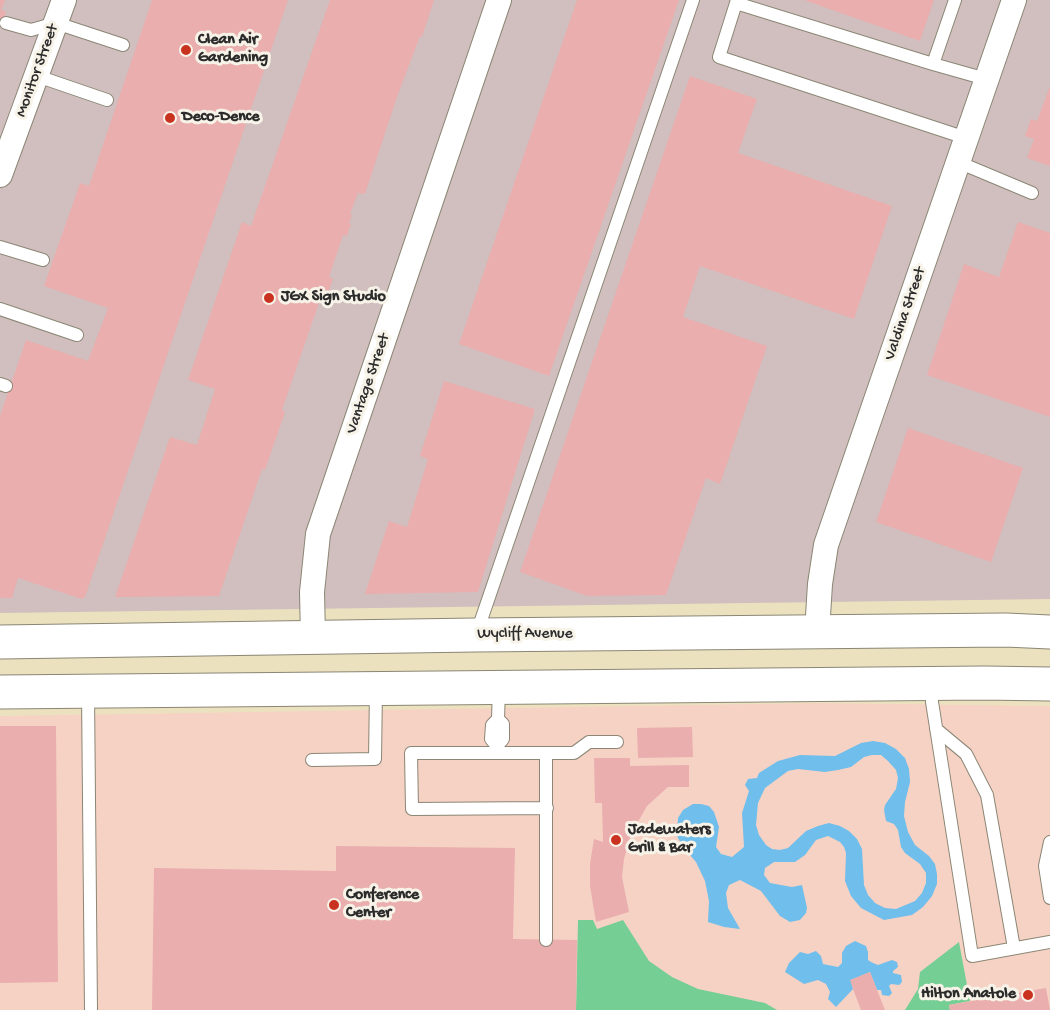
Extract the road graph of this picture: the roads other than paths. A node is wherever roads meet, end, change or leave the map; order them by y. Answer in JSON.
{"nodes":[{"id":1,"x":64,"y":0,"type":"edge"},
{"id":2,"x":499,"y":0,"type":"edge"},
{"id":3,"x":693,"y":0,"type":"edge"},
{"id":4,"x":955,"y":0,"type":"edge"},
{"id":5,"x":1014,"y":0,"type":"edge"},
{"id":6,"x":6,"y":23,"type":"dead end"},
{"id":7,"x":56,"y":23,"type":"junction"},
{"id":8,"x":123,"y":45,"type":"dead end"},
{"id":9,"x":933,"y":64,"type":"junction"},
{"id":10,"x":37,"y":76,"type":"junction"},
{"id":11,"x":986,"y":79,"type":"junction"},
{"id":12,"x":107,"y":100,"type":"dead end"},
{"id":13,"x":966,"y":138,"type":"junction"},
{"id":14,"x":958,"y":162,"type":"junction"},
{"id":15,"x":0,"y":175,"type":"edge"},
{"id":16,"x":1032,"y":193,"type":"dead end"},
{"id":17,"x":0,"y":248,"type":"edge"},
{"id":18,"x":43,"y":260,"type":"dead end"},
{"id":19,"x":0,"y":309,"type":"edge"},
{"id":20,"x":77,"y":335,"type":"dead end"},
{"id":21,"x":817,"y":632,"type":"junction"},
{"id":22,"x":1050,"y":632,"type":"edge"},
{"id":23,"x":476,"y":635,"type":"junction"},
{"id":24,"x":313,"y":637,"type":"junction"},
{"id":25,"x":0,"y":642,"type":"edge"},
{"id":26,"x":931,"y":684,"type":"junction"},
{"id":27,"x":1050,"y":684,"type":"edge"},
{"id":28,"x":813,"y":685,"type":"junction"},
{"id":29,"x":499,"y":687,"type":"junction"},
{"id":30,"x":376,"y":688,"type":"junction"},
{"id":31,"x":312,"y":689,"type":"junction"},
{"id":32,"x":0,"y":692,"type":"edge"},
{"id":33,"x":88,"y":692,"type":"junction"},
{"id":34,"x":936,"y":729,"type":"junction"},
{"id":35,"x":617,"y":742,"type":"dead end"},
{"id":36,"x":497,"y":750,"type":"junction"},
{"id":37,"x":546,"y":753,"type":"junction"},
{"id":38,"x":312,"y":760,"type":"dead end"},
{"id":39,"x":547,"y":808,"type":"junction"},
{"id":40,"x":1050,"y":842,"type":"edge"},
{"id":41,"x":1050,"y":898,"type":"edge"},
{"id":42,"x":546,"y":940,"type":"dead end"},
{"id":43,"x":1050,"y":942,"type":"edge"},
{"id":44,"x":1014,"y":948,"type":"junction"},
{"id":45,"x":91,"y":1010,"type":"edge"}],
"edges":[{"from":1,"to":7,"type":"street","name":"Monitor Street"},
{"from":2,"to":24,"type":"street","name":"Vantage Street"},
{"from":3,"to":23,"type":"lane"},
{"from":4,"to":9,"type":"lane"},
{"from":5,"to":11,"type":"street","name":"Valdina Street"},
{"from":6,"to":7,"type":"lane"},
{"from":7,"to":8,"type":"lane"},
{"from":7,"to":10,"type":"street","name":"Monitor Street"},
{"from":9,"to":11,"type":"lane"},
{"from":9,"to":13,"type":"lane"},
{"from":10,"to":12,"type":"lane"},
{"from":10,"to":15,"type":"street","name":"Monitor Street"},
{"from":11,"to":13,"type":"street","name":"Valdina Street"},
{"from":13,"to":14,"type":"street","name":"Valdina Street"},
{"from":14,"to":16,"type":"lane"},
{"from":14,"to":21,"type":"street","name":"Valdina Street"},
{"from":17,"to":18,"type":"lane"},
{"from":19,"to":20,"type":"lane"},
{"from":21,"to":22,"type":"main road","name":"Wycliff Avenue"},
{"from":21,"to":23,"type":"main road","name":"Wycliff Avenue"},
{"from":21,"to":28,"type":"main road"},
{"from":23,"to":24,"type":"main road","name":"Wycliff Avenue"},
{"from":24,"to":25,"type":"main road","name":"Wycliff Avenue"},
{"from":24,"to":31,"type":"main road"},
{"from":26,"to":27,"type":"main road"},
{"from":26,"to":28,"type":"main road"},
{"from":26,"to":34,"type":"lane"},
{"from":28,"to":29,"type":"main road"},
{"from":29,"to":30,"type":"main road"},
{"from":29,"to":36,"type":"lane"},
{"from":30,"to":31,"type":"main road"},
{"from":30,"to":38,"type":"lane"},
{"from":31,"to":33,"type":"main road"},
{"from":32,"to":33,"type":"main road"},
{"from":33,"to":45,"type":"lane"},
{"from":34,"to":44,"type":"lane"},
{"from":34,"to":44,"type":"lane"},
{"from":35,"to":37,"type":"lane"},
{"from":36,"to":37,"type":"lane"},
{"from":36,"to":39,"type":"lane"},
{"from":37,"to":39,"type":"lane"},
{"from":39,"to":42,"type":"lane"},
{"from":40,"to":41,"type":"lane"},
{"from":43,"to":44,"type":"lane"}]}
